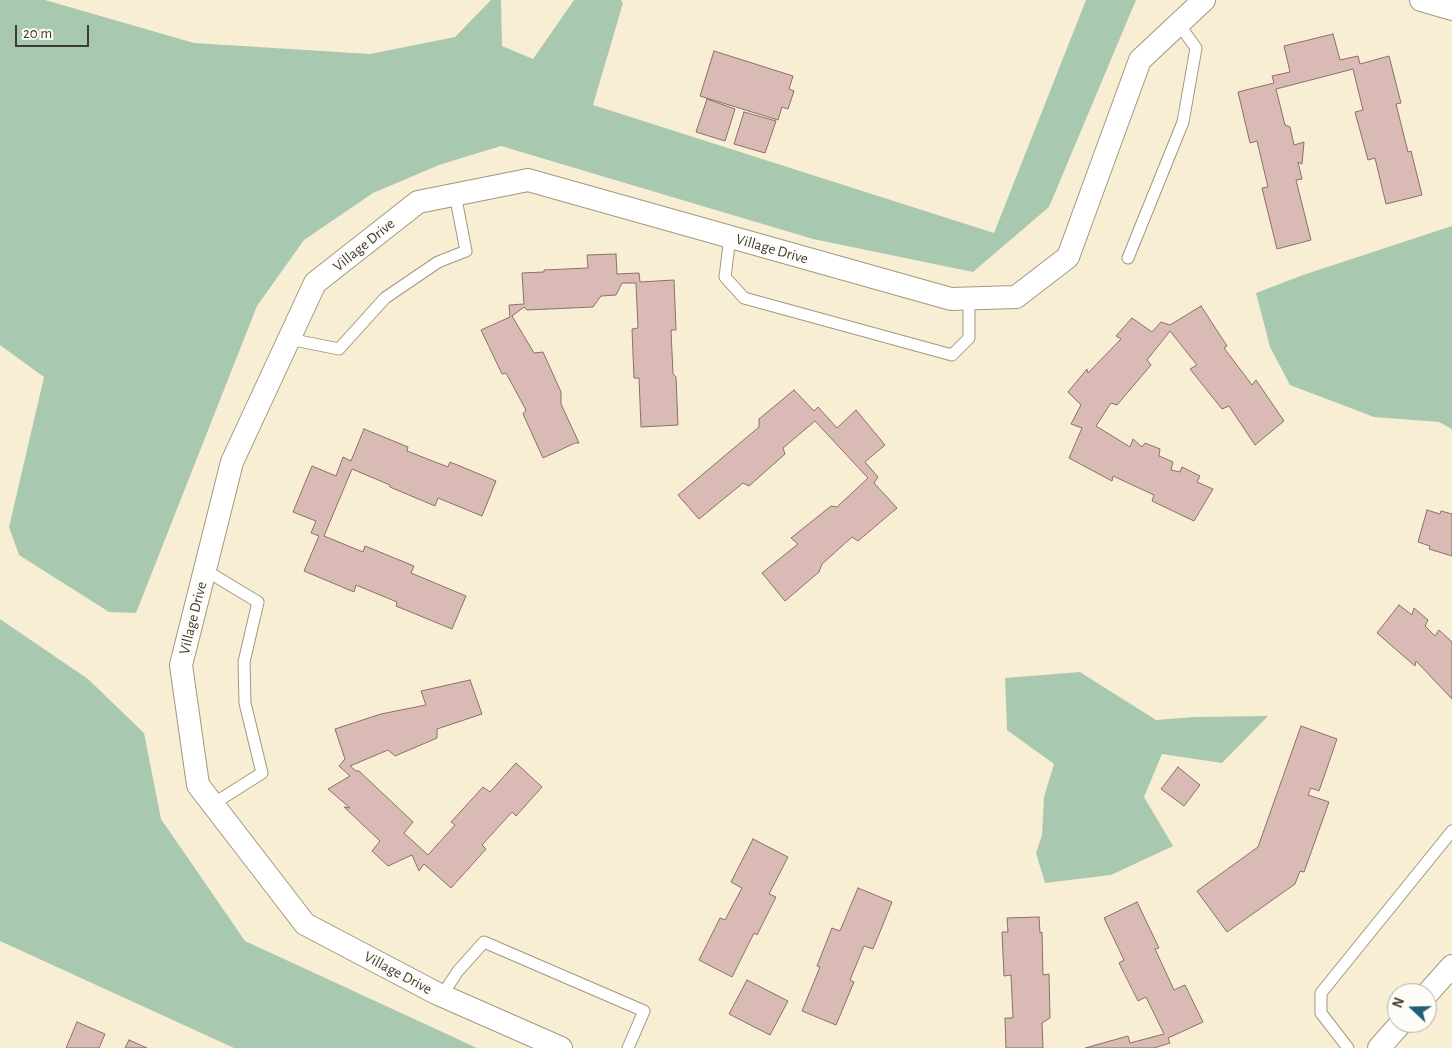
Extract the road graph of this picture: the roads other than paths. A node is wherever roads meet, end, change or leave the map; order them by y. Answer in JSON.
{"nodes":[{"id":1,"x":1204,"y":0,"type":"edge"},
{"id":2,"x":1420,"y":0,"type":"edge"},
{"id":3,"x":1452,"y":9,"type":"edge"},
{"id":4,"x":1178,"y":23,"type":"junction"},
{"id":5,"x":455,"y":194,"type":"junction"},
{"id":6,"x":730,"y":237,"type":"junction"},
{"id":7,"x":1128,"y":258,"type":"dead end"},
{"id":8,"x":969,"y":299,"type":"junction"},
{"id":9,"x":289,"y":339,"type":"junction"},
{"id":10,"x":205,"y":570,"type":"junction"},
{"id":11,"x":213,"y":804,"type":"junction"},
{"id":12,"x":1452,"y":831,"type":"edge"},
{"id":13,"x":1442,"y":843,"type":"junction"},
{"id":14,"x":1452,"y":851,"type":"edge"},
{"id":15,"x":1452,"y":966,"type":"edge"},
{"id":16,"x":1437,"y":983,"type":"edge"},
{"id":17,"x":442,"y":996,"type":"junction"},
{"id":18,"x":1392,"y":1033,"type":"edge"},
{"id":19,"x":561,"y":1048,"type":"edge"},
{"id":20,"x":628,"y":1048,"type":"edge"},
{"id":21,"x":1348,"y":1048,"type":"edge"},
{"id":22,"x":1379,"y":1048,"type":"edge"}],
"edges":[{"from":1,"to":4,"type":"street","name":"Village Drive"},
{"from":2,"to":3,"type":"street"},
{"from":4,"to":7,"type":"lane"},
{"from":4,"to":8,"type":"street","name":"Village Drive"},
{"from":5,"to":6,"type":"street","name":"Village Drive"},
{"from":5,"to":9,"type":"street","name":"Village Drive"},
{"from":5,"to":9,"type":"lane"},
{"from":6,"to":8,"type":"street","name":"Village Drive"},
{"from":6,"to":8,"type":"lane"},
{"from":9,"to":10,"type":"street","name":"Village Drive"},
{"from":10,"to":11,"type":"street","name":"Village Drive"},
{"from":10,"to":11,"type":"lane"},
{"from":11,"to":17,"type":"street","name":"Village Drive"},
{"from":12,"to":13,"type":"lane"},
{"from":13,"to":14,"type":"lane"},
{"from":13,"to":21,"type":"lane"},
{"from":15,"to":16,"type":"street"},
{"from":17,"to":19,"type":"street","name":"Village Drive"},
{"from":17,"to":20,"type":"lane"},
{"from":18,"to":22,"type":"street"}]}
